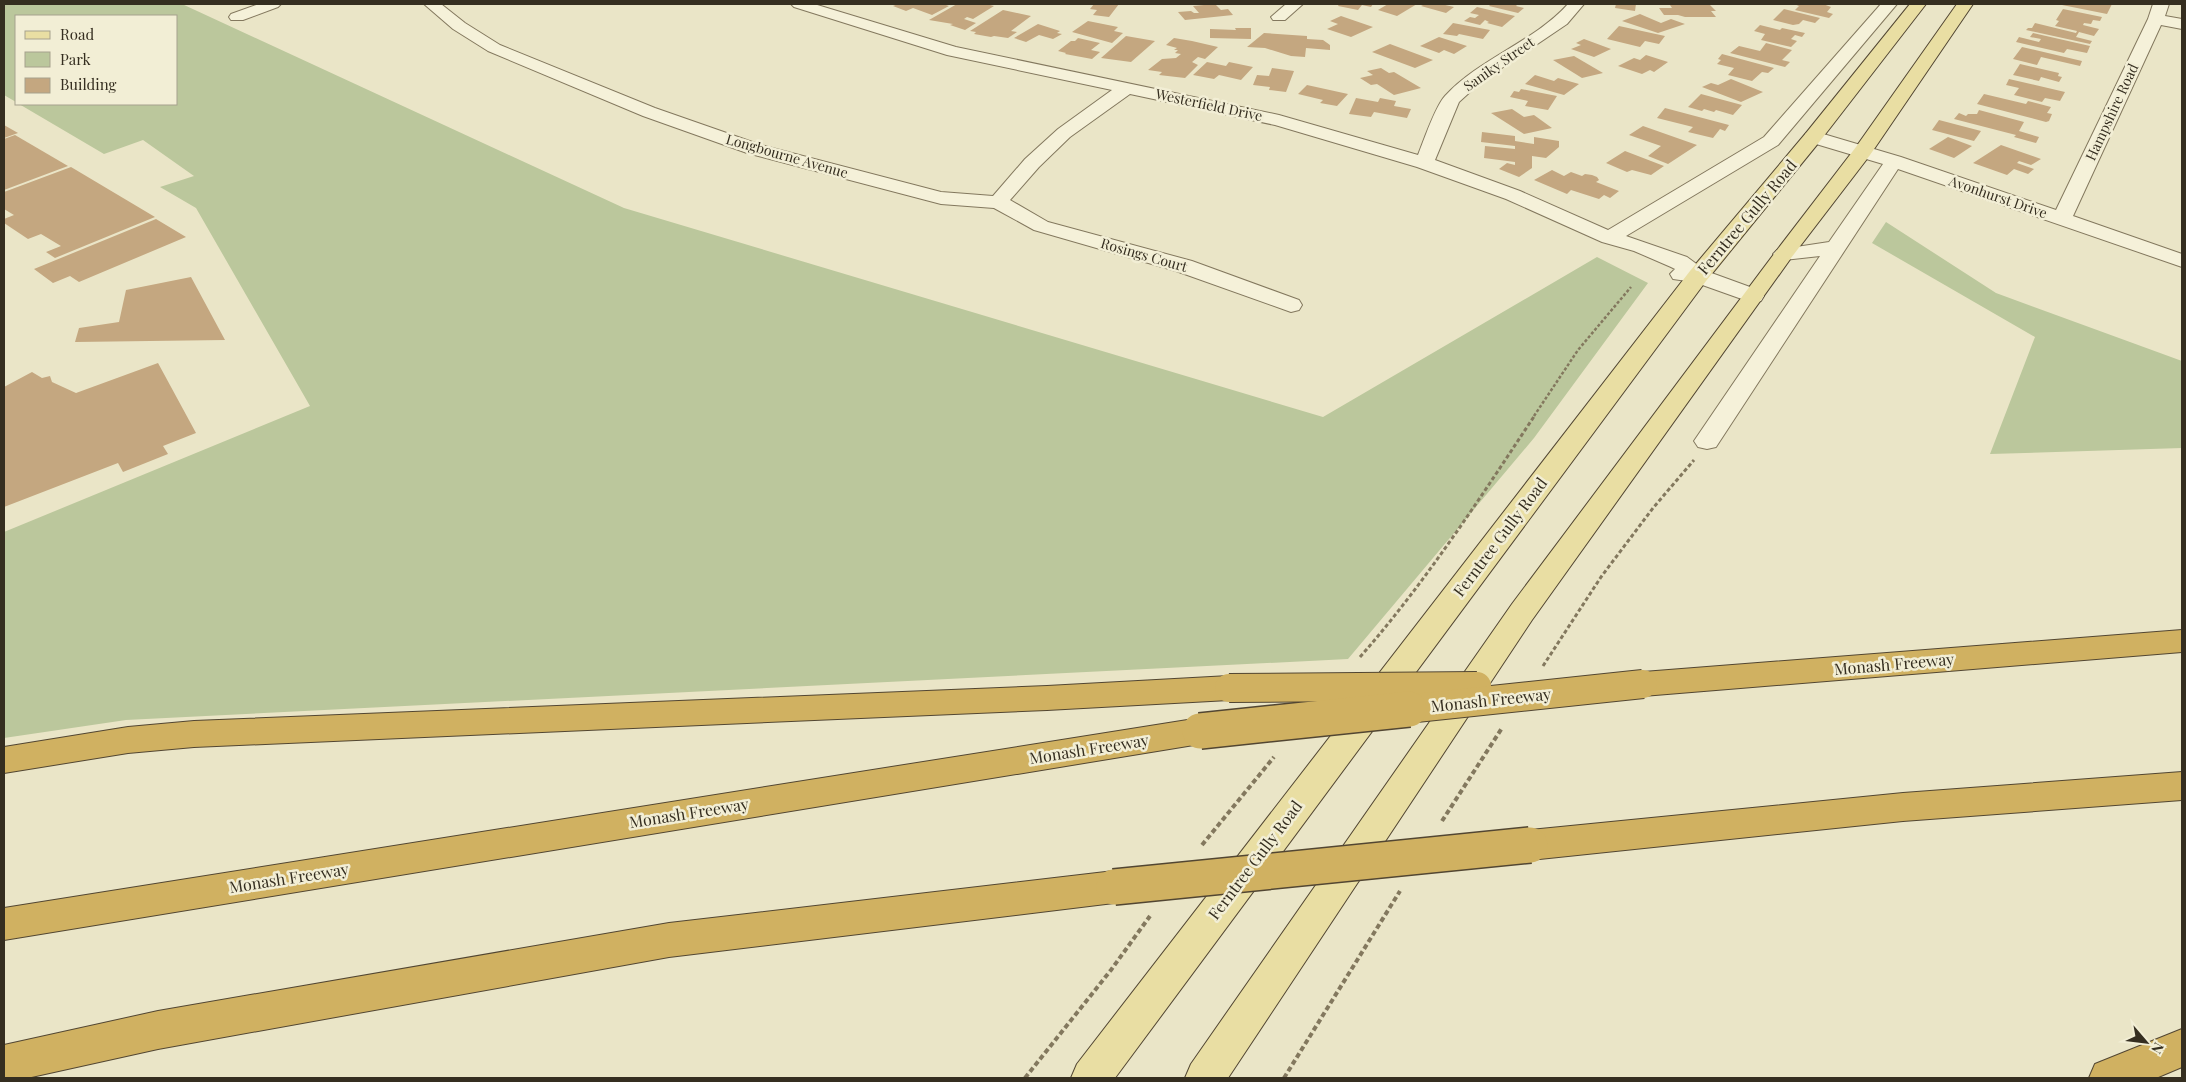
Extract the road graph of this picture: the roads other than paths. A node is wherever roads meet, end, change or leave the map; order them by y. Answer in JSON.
{"nodes":[{"id":1,"x":273,"y":4,"type":"edge"},
{"id":2,"x":432,"y":4,"type":"edge"},
{"id":3,"x":799,"y":4,"type":"edge"},
{"id":4,"x":1295,"y":4,"type":"edge"},
{"id":5,"x":1576,"y":4,"type":"edge"},
{"id":6,"x":1889,"y":4,"type":"edge"},
{"id":7,"x":1918,"y":4,"type":"edge"},
{"id":8,"x":1965,"y":4,"type":"edge"},
{"id":9,"x":2158,"y":11,"type":"edge"},
{"id":10,"x":237,"y":17,"type":"dead end"},
{"id":11,"x":1279,"y":17,"type":"dead end"},
{"id":12,"x":2182,"y":24,"type":"edge"},
{"id":13,"x":1126,"y":88,"type":"junction"},
{"id":14,"x":1813,"y":137,"type":"junction"},
{"id":15,"x":1862,"y":151,"type":"junction"},
{"id":16,"x":1894,"y":161,"type":"junction"},
{"id":17,"x":1424,"y":163,"type":"junction"},
{"id":18,"x":998,"y":202,"type":"junction"},
{"id":19,"x":2062,"y":219,"type":"junction"},
{"id":20,"x":1609,"y":238,"type":"junction"},
{"id":21,"x":1835,"y":248,"type":"junction"},
{"id":22,"x":1784,"y":254,"type":"junction"},
{"id":23,"x":2182,"y":261,"type":"edge"},
{"id":24,"x":1698,"y":276,"type":"junction"},
{"id":25,"x":1754,"y":296,"type":"junction"},
{"id":26,"x":1291,"y":306,"type":"dead end"},
{"id":27,"x":1708,"y":441,"type":"road end"},
{"id":28,"x":2182,"y":641,"type":"edge"},
{"id":29,"x":1643,"y":684,"type":"junction"},
{"id":30,"x":4,"y":760,"type":"edge"},
{"id":31,"x":2182,"y":786,"type":"edge"},
{"id":32,"x":4,"y":924,"type":"edge"},
{"id":33,"x":2182,"y":1048,"type":"edge"},
{"id":34,"x":4,"y":1064,"type":"edge"},
{"id":35,"x":1091,"y":1078,"type":"edge"},
{"id":36,"x":1205,"y":1078,"type":"edge"},
{"id":37,"x":2109,"y":1078,"type":"edge"}],
"edges":[{"from":1,"to":10,"type":"street"},
{"from":2,"to":18,"type":"street","name":"Longbourne Avenue"},
{"from":3,"to":13,"type":"street","name":"Westerfield Drive"},
{"from":4,"to":11,"type":"street"},
{"from":5,"to":17,"type":"street","name":"Saniky Street"},
{"from":6,"to":20,"type":"street","name":"Ferntree Gully Road"},
{"from":7,"to":14,"type":"main road","name":"Ferntree Gully Road"},
{"from":8,"to":15,"type":"main road"},
{"from":9,"to":12,"type":"street"},
{"from":9,"to":19,"type":"street","name":"Hampshire Road"},
{"from":13,"to":17,"type":"street","name":"Westerfield Drive"},
{"from":13,"to":18,"type":"street"},
{"from":14,"to":15,"type":"street","name":"Avonhurst Drive"},
{"from":14,"to":24,"type":"main road","name":"Ferntree Gully Road"},
{"from":15,"to":16,"type":"street","name":"Avonhurst Drive"},
{"from":15,"to":22,"type":"main road"},
{"from":16,"to":19,"type":"street","name":"Avonhurst Drive"},
{"from":16,"to":21,"type":"street"},
{"from":17,"to":20,"type":"street","name":"Westerfield Drive"},
{"from":18,"to":26,"type":"street","name":"Rosings Court"},
{"from":19,"to":23,"type":"street","name":"Avonhurst Drive"},
{"from":20,"to":24,"type":"street","name":"Westerfield Drive"},
{"from":21,"to":22,"type":"street"},
{"from":21,"to":27,"type":"street"},
{"from":22,"to":25,"type":"main road"},
{"from":24,"to":25,"type":"street","name":"Westerfield Drive"},
{"from":24,"to":35,"type":"main road","name":"Ferntree Gully Road"},
{"from":25,"to":36,"type":"main road"},
{"from":28,"to":29,"type":"highway","name":"Monash Freeway"},
{"from":29,"to":30,"type":"highway","bridge":true},
{"from":29,"to":32,"type":"highway","name":"Monash Freeway","bridge":true},
{"from":31,"to":34,"type":"highway","bridge":true},
{"from":33,"to":37,"type":"highway"}]}
